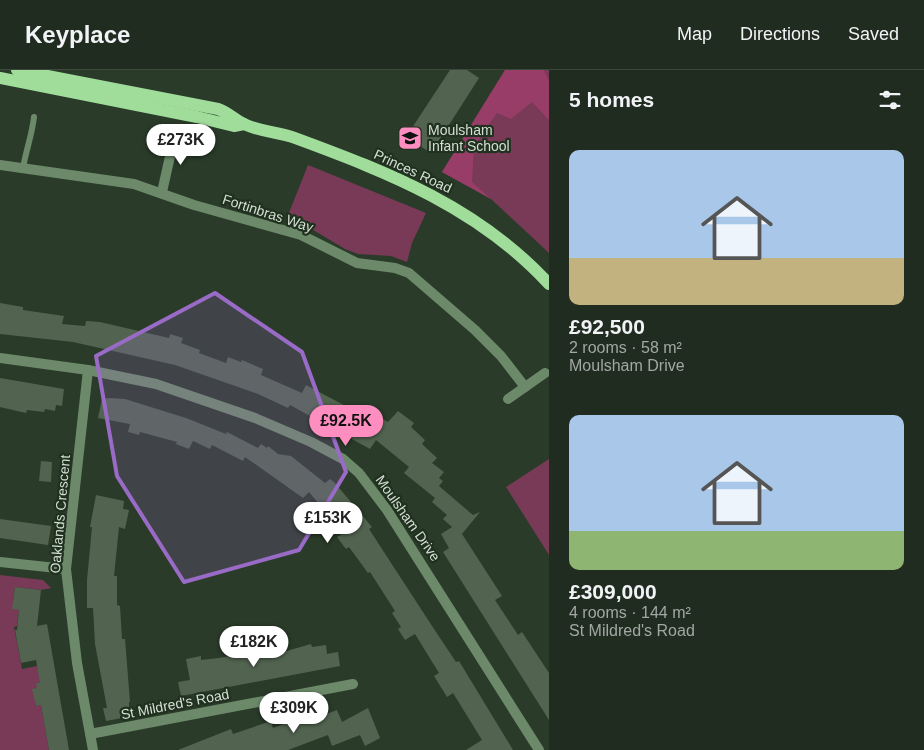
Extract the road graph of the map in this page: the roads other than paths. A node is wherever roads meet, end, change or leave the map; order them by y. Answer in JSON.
{"nodes":[{"id":1,"x":17,"y":70,"type":"edge"},
{"id":2,"x":65,"y":74,"type":"edge"},
{"id":3,"x":0,"y":78,"type":"edge"},
{"id":4,"x":34,"y":116,"type":"dead end"},
{"id":5,"x":244,"y":124,"type":"junction"},
{"id":6,"x":175,"y":134,"type":"dead end"},
{"id":7,"x":0,"y":165,"type":"edge"},
{"id":8,"x":23,"y":168,"type":"junction"},
{"id":9,"x":162,"y":192,"type":"junction"},
{"id":10,"x":549,"y":284,"type":"edge"},
{"id":11,"x":0,"y":358,"type":"edge"},
{"id":12,"x":88,"y":370,"type":"junction"},
{"id":13,"x":547,"y":372,"type":"edge"},
{"id":14,"x":524,"y":387,"type":"junction"},
{"id":15,"x":508,"y":399,"type":"dead end"},
{"id":16,"x":0,"y":562,"type":"edge"},
{"id":17,"x":66,"y":569,"type":"junction"},
{"id":18,"x":353,"y":684,"type":"dead end"},
{"id":19,"x":90,"y":734,"type":"junction"},
{"id":20,"x":93,"y":750,"type":"edge"},
{"id":21,"x":539,"y":750,"type":"edge"}],
"edges":[{"from":1,"to":2,"type":"main road","name":"Princes Road"},
{"from":2,"to":5,"type":"main road","name":"Princes Road"},
{"from":3,"to":5,"type":"main road","name":"Princes Road"},
{"from":4,"to":8,"type":"lane"},
{"from":5,"to":10,"type":"main road","name":"Princes Road"},
{"from":6,"to":9,"type":"street"},
{"from":7,"to":8,"type":"street","name":"Fortinbras Way"},
{"from":8,"to":9,"type":"street","name":"Fortinbras Way"},
{"from":9,"to":14,"type":"street","name":"Fortinbras Way"},
{"from":11,"to":12,"type":"street","name":"Moulsham Drive"},
{"from":12,"to":17,"type":"street","name":"Oaklands Crescent"},
{"from":12,"to":21,"type":"street","name":"Moulsham Drive"},
{"from":13,"to":14,"type":"street"},
{"from":14,"to":15,"type":"street"},
{"from":16,"to":17,"type":"street"},
{"from":17,"to":19,"type":"street","name":"Oaklands Crescent"},
{"from":18,"to":19,"type":"street","name":"St Mildred's Road"},
{"from":19,"to":20,"type":"street","name":"Oaklands Crescent"}]}
